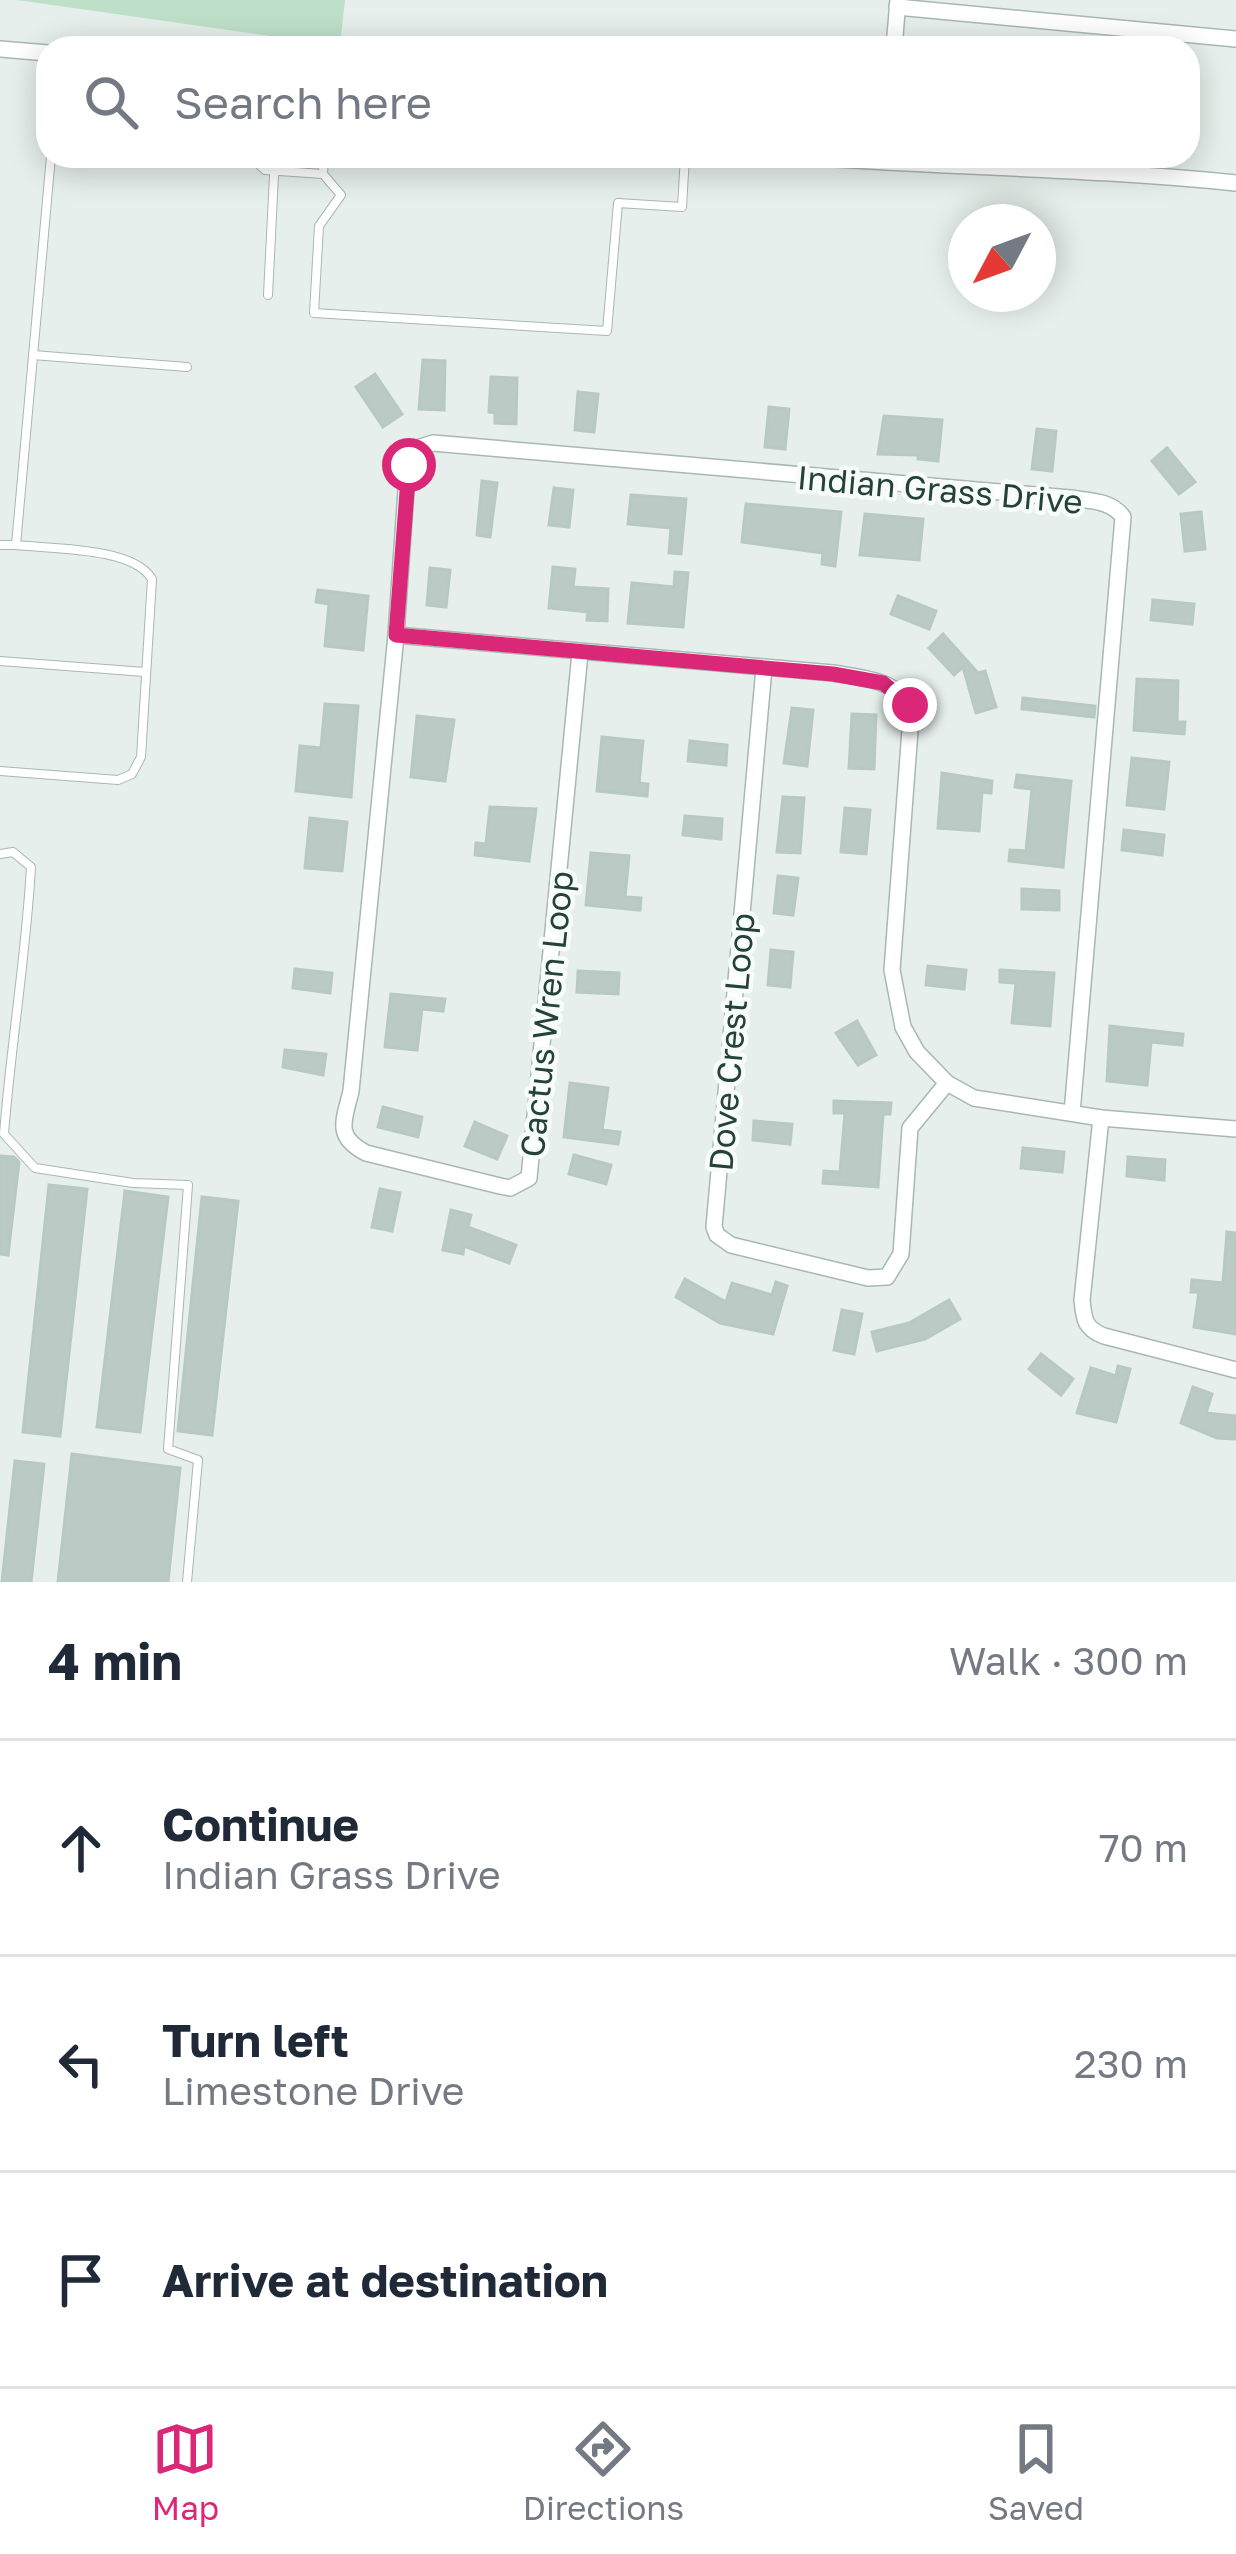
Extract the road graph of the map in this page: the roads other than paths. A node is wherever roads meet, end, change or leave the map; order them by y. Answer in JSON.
{"nodes":[{"id":1,"x":897,"y":3,"type":"edge"},
{"id":2,"x":895,"y":36,"type":"edge"},
{"id":3,"x":1236,"y":39,"type":"edge"},
{"id":4,"x":0,"y":49,"type":"edge"},
{"id":5,"x":36,"y":52,"type":"edge"},
{"id":6,"x":50,"y":168,"type":"edge"},
{"id":7,"x":263,"y":168,"type":"edge"},
{"id":8,"x":323,"y":168,"type":"edge"},
{"id":9,"x":684,"y":168,"type":"edge"},
{"id":10,"x":1049,"y":168,"type":"edge"},
{"id":11,"x":275,"y":170,"type":"junction"},
{"id":12,"x":323,"y":174,"type":"junction"},
{"id":13,"x":1236,"y":183,"type":"edge"},
{"id":14,"x":268,"y":295,"type":"dead end"},
{"id":15,"x":33,"y":355,"type":"junction"},
{"id":16,"x":187,"y":367,"type":"dead end"},
{"id":17,"x":0,"y":544,"type":"edge"},
{"id":18,"x":16,"y":545,"type":"junction"},
{"id":19,"x":396,"y":635,"type":"junction"},
{"id":20,"x":580,"y":653,"type":"junction"},
{"id":21,"x":0,"y":661,"type":"edge"},
{"id":22,"x":764,"y":668,"type":"junction"},
{"id":23,"x":145,"y":672,"type":"junction"},
{"id":24,"x":0,"y":771,"type":"edge"},
{"id":25,"x":0,"y":854,"type":"edge"},
{"id":26,"x":947,"y":1083,"type":"junction"},
{"id":27,"x":1072,"y":1112,"type":"junction"},
{"id":28,"x":1101,"y":1118,"type":"junction"},
{"id":29,"x":1236,"y":1129,"type":"edge"},
{"id":30,"x":1236,"y":1370,"type":"edge"},
{"id":31,"x":188,"y":1582,"type":"edge"}],
"edges":[{"from":1,"to":2,"type":"street"},
{"from":1,"to":3,"type":"street"},
{"from":4,"to":5,"type":"street"},
{"from":6,"to":15,"type":"lane"},
{"from":7,"to":11,"type":"lane"},
{"from":8,"to":12,"type":"lane"},
{"from":9,"to":12,"type":"lane"},
{"from":10,"to":13,"type":"street"},
{"from":11,"to":12,"type":"lane"},
{"from":11,"to":14,"type":"lane"},
{"from":15,"to":16,"type":"lane"},
{"from":15,"to":18,"type":"lane"},
{"from":17,"to":18,"type":"lane"},
{"from":18,"to":23,"type":"lane"},
{"from":19,"to":20,"type":"street"},
{"from":19,"to":20,"type":"street","name":"Cactus Wren Loop"},
{"from":19,"to":27,"type":"street","name":"Indian Grass Drive"},
{"from":20,"to":22,"type":"street"},
{"from":21,"to":23,"type":"lane"},
{"from":22,"to":26,"type":"street"},
{"from":22,"to":26,"type":"street","name":"Dove Crest Loop"},
{"from":23,"to":24,"type":"lane"},
{"from":25,"to":31,"type":"lane"},
{"from":26,"to":27,"type":"street"},
{"from":27,"to":28,"type":"street"},
{"from":28,"to":29,"type":"street"},
{"from":28,"to":30,"type":"street"}]}
